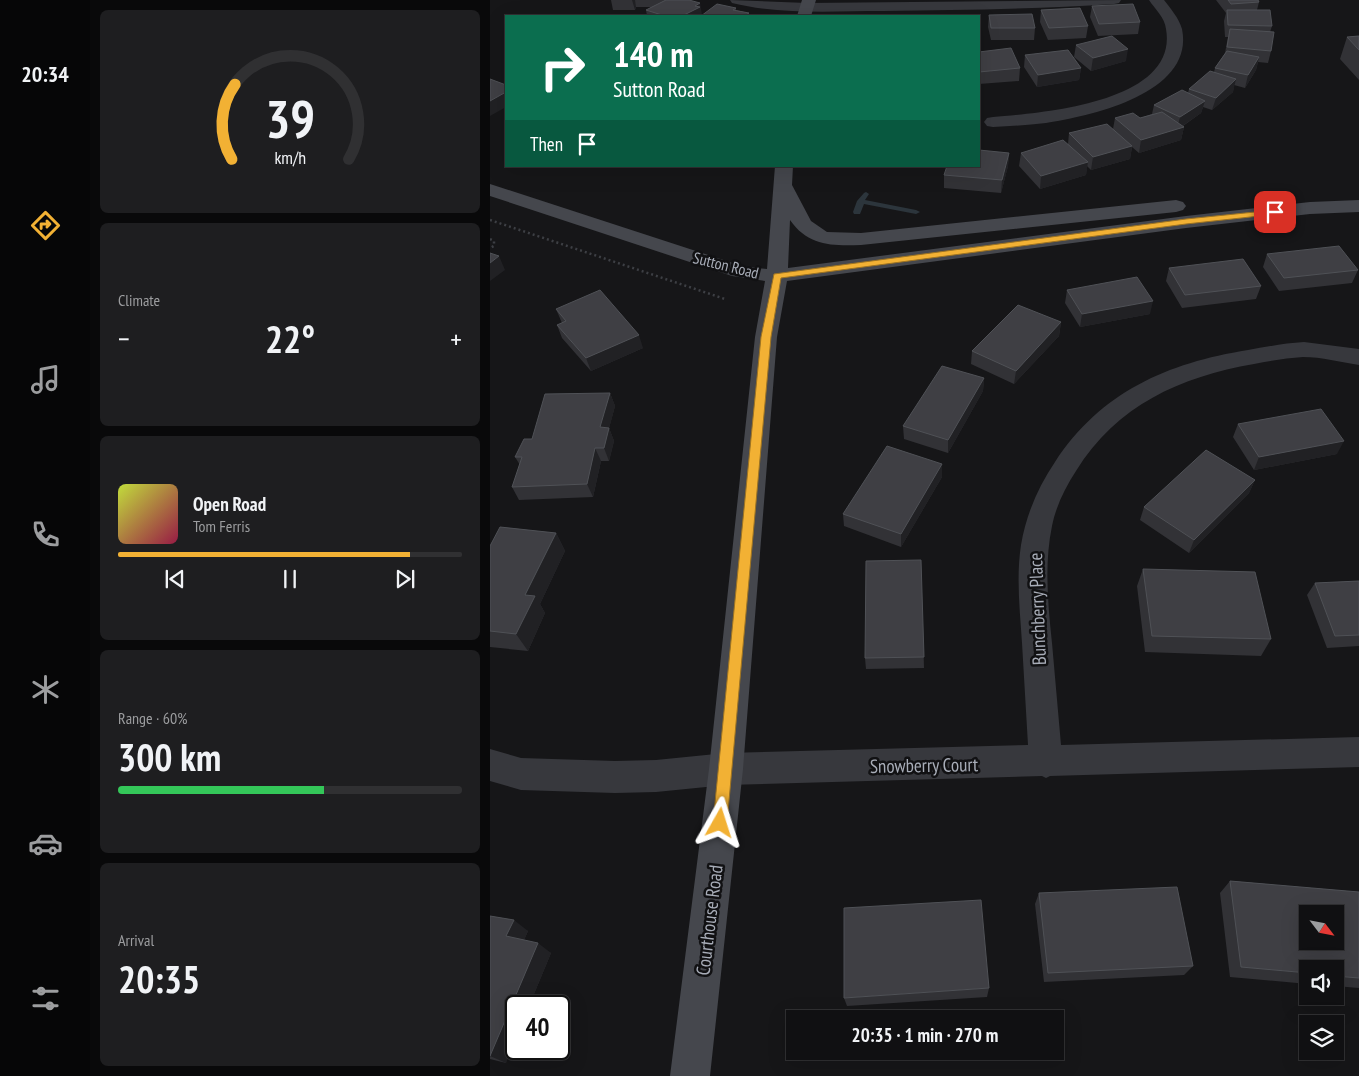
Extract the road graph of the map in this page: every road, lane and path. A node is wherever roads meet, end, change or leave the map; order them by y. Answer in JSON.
{"nodes":[{"id":1,"x":737,"y":0,"type":"edge"},
{"id":2,"x":1114,"y":0,"type":"edge"},
{"id":3,"x":1156,"y":0,"type":"edge"},
{"id":4,"x":807,"y":8,"type":"edge"},
{"id":5,"x":993,"y":122,"type":"dead end"},
{"id":6,"x":784,"y":175,"type":"edge"},
{"id":7,"x":490,"y":190,"type":"edge"},
{"id":8,"x":1359,"y":206,"type":"edge"},
{"id":9,"x":1310,"y":208,"type":"junction"},
{"id":10,"x":490,"y":220,"type":"edge"},
{"id":11,"x":490,"y":239,"type":"edge"},
{"id":12,"x":490,"y":248,"type":"edge"},
{"id":13,"x":777,"y":276,"type":"junction"},
{"id":14,"x":725,"y":299,"type":"dead end"},
{"id":15,"x":1359,"y":357,"type":"edge"},
{"id":16,"x":1359,"y":752,"type":"edge"},
{"id":17,"x":1046,"y":762,"type":"junction"},
{"id":18,"x":490,"y":765,"type":"edge"},
{"id":19,"x":726,"y":769,"type":"junction"},
{"id":20,"x":690,"y":1076,"type":"edge"}],
"edges":[{"from":1,"to":4,"type":"street"},
{"from":2,"to":4,"type":"street"},
{"from":3,"to":5,"type":"street"},
{"from":6,"to":9,"type":"street"},
{"from":6,"to":13,"type":"street","name":"Courthouse Road"},
{"from":7,"to":13,"type":"street","name":"Sutton Road"},
{"from":8,"to":9,"type":"street","name":"Sutton Road"},
{"from":9,"to":13,"type":"street","name":"Sutton Road"},
{"from":10,"to":14,"type":"path"},
{"from":11,"to":12,"type":"path"},
{"from":13,"to":19,"type":"street","name":"Courthouse Road"},
{"from":15,"to":17,"type":"street","name":"Bunchberry Place"},
{"from":16,"to":17,"type":"street","name":"Snowberry Court"},
{"from":17,"to":19,"type":"street","name":"Snowberry Court"},
{"from":18,"to":19,"type":"street","name":"Snowberry Court"},
{"from":19,"to":20,"type":"street","name":"Courthouse Road"}]}
